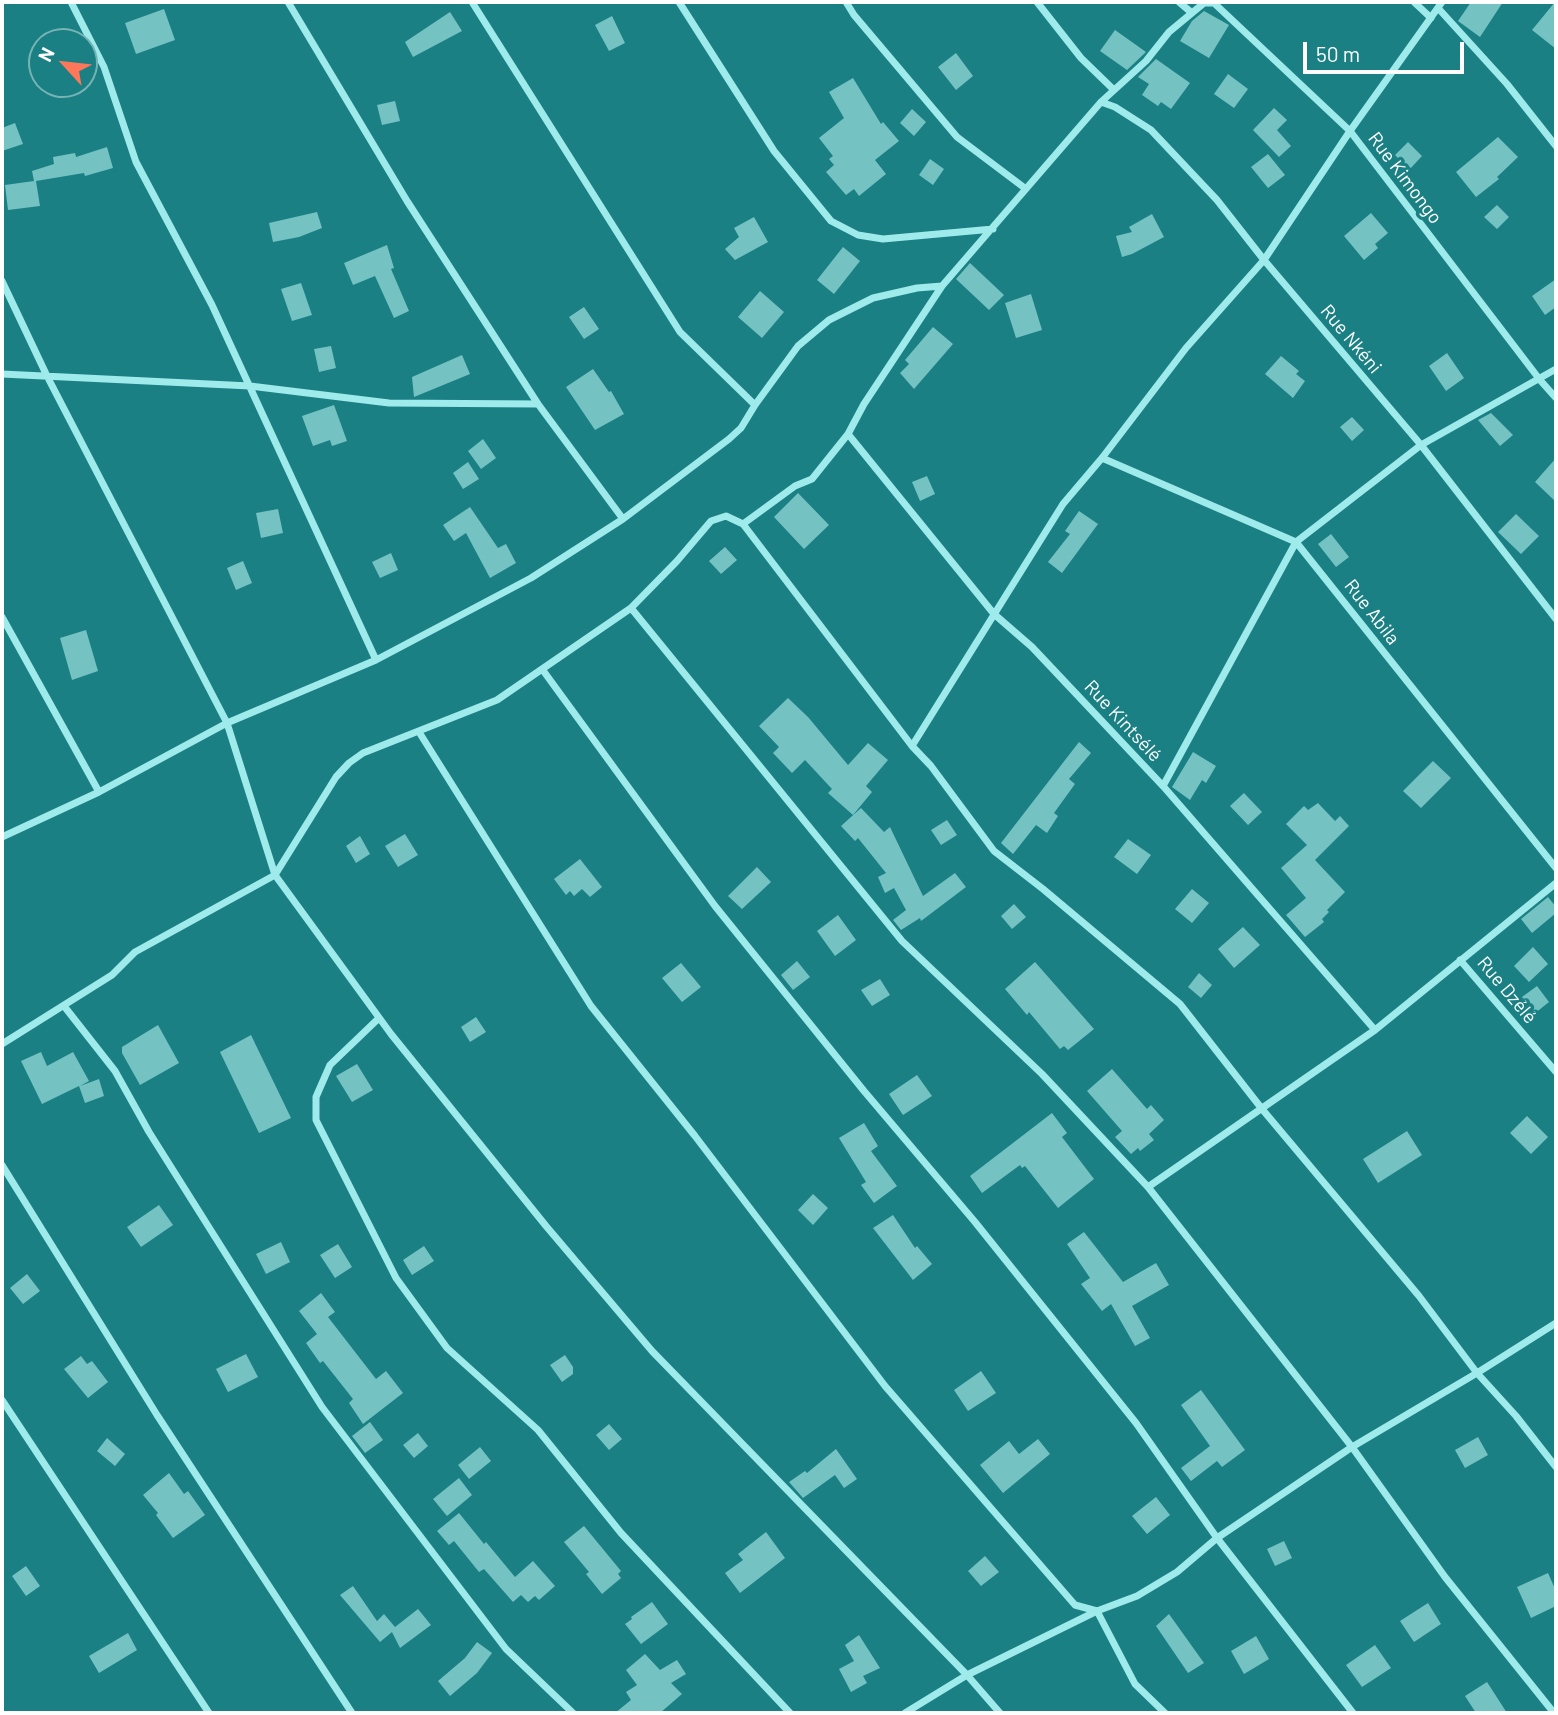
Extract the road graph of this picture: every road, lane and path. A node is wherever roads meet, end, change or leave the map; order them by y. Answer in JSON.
{"nodes":[{"id":1,"x":71,"y":2,"type":"edge"},
{"id":2,"x":288,"y":2,"type":"edge"},
{"id":3,"x":472,"y":2,"type":"edge"},
{"id":4,"x":679,"y":2,"type":"edge"},
{"id":5,"x":846,"y":2,"type":"edge"},
{"id":6,"x":1037,"y":2,"type":"edge"},
{"id":7,"x":1179,"y":2,"type":"edge"},
{"id":8,"x":1414,"y":2,"type":"edge"},
{"id":9,"x":1204,"y":3,"type":"edge"},
{"id":10,"x":1440,"y":5,"type":"edge"},
{"id":11,"x":1192,"y":13,"type":"junction"},
{"id":12,"x":1431,"y":18,"type":"junction"},
{"id":13,"x":1114,"y":90,"type":"junction"},
{"id":14,"x":1101,"y":102,"type":"junction"},
{"id":15,"x":1350,"y":131,"type":"junction"},
{"id":16,"x":1556,"y":146,"type":"edge"},
{"id":17,"x":1026,"y":189,"type":"junction"},
{"id":18,"x":993,"y":229,"type":"junction"},
{"id":19,"x":1264,"y":260,"type":"junction"},
{"id":20,"x":2,"y":281,"type":"edge"},
{"id":21,"x":942,"y":286,"type":"junction"},
{"id":22,"x":1556,"y":369,"type":"edge"},
{"id":23,"x":2,"y":374,"type":"edge"},
{"id":24,"x":47,"y":376,"type":"junction"},
{"id":25,"x":1540,"y":380,"type":"junction"},
{"id":26,"x":250,"y":386,"type":"junction"},
{"id":27,"x":1556,"y":398,"type":"edge"},
{"id":28,"x":538,"y":404,"type":"junction"},
{"id":29,"x":755,"y":404,"type":"junction"},
{"id":30,"x":848,"y":434,"type":"junction"},
{"id":31,"x":1421,"y":445,"type":"junction"},
{"id":32,"x":1102,"y":458,"type":"junction"},
{"id":33,"x":623,"y":519,"type":"junction"},
{"id":34,"x":743,"y":524,"type":"junction"},
{"id":35,"x":1296,"y":542,"type":"junction"},
{"id":36,"x":631,"y":608,"type":"junction"},
{"id":37,"x":994,"y":614,"type":"junction"},
{"id":38,"x":2,"y":617,"type":"edge"},
{"id":39,"x":1556,"y":619,"type":"edge"},
{"id":40,"x":376,"y":660,"type":"junction"},
{"id":41,"x":542,"y":669,"type":"junction"},
{"id":42,"x":227,"y":723,"type":"junction"},
{"id":43,"x":419,"y":733,"type":"junction"},
{"id":44,"x":912,"y":746,"type":"junction"},
{"id":45,"x":1163,"y":786,"type":"junction"},
{"id":46,"x":99,"y":792,"type":"junction"},
{"id":47,"x":2,"y":837,"type":"edge"},
{"id":48,"x":1556,"y":868,"type":"edge"},
{"id":49,"x":275,"y":875,"type":"junction"},
{"id":50,"x":1556,"y":883,"type":"edge"},
{"id":51,"x":1460,"y":960,"type":"junction"},
{"id":52,"x":64,"y":1006,"type":"junction"},
{"id":53,"x":379,"y":1018,"type":"junction"},
{"id":54,"x":1375,"y":1030,"type":"junction"},
{"id":55,"x":2,"y":1044,"type":"edge"},
{"id":56,"x":1556,"y":1072,"type":"edge"},
{"id":57,"x":1262,"y":1109,"type":"junction"},
{"id":58,"x":2,"y":1165,"type":"edge"},
{"id":59,"x":1148,"y":1187,"type":"junction"},
{"id":60,"x":1556,"y":1323,"type":"edge"},
{"id":61,"x":1476,"y":1373,"type":"junction"},
{"id":62,"x":2,"y":1400,"type":"edge"},
{"id":63,"x":1352,"y":1447,"type":"junction"},
{"id":64,"x":1556,"y":1467,"type":"edge"},
{"id":65,"x":1217,"y":1538,"type":"junction"},
{"id":66,"x":1097,"y":1611,"type":"junction"},
{"id":67,"x":967,"y":1675,"type":"junction"},
{"id":68,"x":209,"y":1713,"type":"edge"},
{"id":69,"x":352,"y":1713,"type":"edge"},
{"id":70,"x":573,"y":1713,"type":"edge"},
{"id":71,"x":790,"y":1713,"type":"edge"},
{"id":72,"x":905,"y":1713,"type":"edge"},
{"id":73,"x":1000,"y":1713,"type":"edge"},
{"id":74,"x":1165,"y":1713,"type":"edge"},
{"id":75,"x":1353,"y":1713,"type":"edge"},
{"id":76,"x":1554,"y":1713,"type":"edge"}],
"edges":[{"from":1,"to":26,"type":"street"},
{"from":2,"to":28,"type":"street"},
{"from":3,"to":29,"type":"street"},
{"from":4,"to":18,"type":"street"},
{"from":5,"to":17,"type":"street"},
{"from":6,"to":13,"type":"street"},
{"from":7,"to":11,"type":"street"},
{"from":8,"to":12,"type":"street"},
{"from":9,"to":11,"type":"street"},
{"from":9,"to":15,"type":"street","name":"Rue Kimongo"},
{"from":10,"to":12,"type":"street"},
{"from":10,"to":16,"type":"street"},
{"from":11,"to":13,"type":"street"},
{"from":12,"to":15,"type":"street"},
{"from":13,"to":14,"type":"street"},
{"from":14,"to":17,"type":"street"},
{"from":14,"to":19,"type":"street","name":"Rue Nkéni"},
{"from":15,"to":19,"type":"street"},
{"from":15,"to":25,"type":"street","name":"Rue Kimongo"},
{"from":17,"to":18,"type":"street"},
{"from":18,"to":21,"type":"street"},
{"from":19,"to":31,"type":"street","name":"Rue Nkéni"},
{"from":19,"to":32,"type":"street"},
{"from":20,"to":24,"type":"street"},
{"from":21,"to":29,"type":"street"},
{"from":21,"to":30,"type":"street"},
{"from":22,"to":25,"type":"street"},
{"from":23,"to":24,"type":"street"},
{"from":24,"to":26,"type":"street"},
{"from":24,"to":42,"type":"street"},
{"from":25,"to":27,"type":"street","name":"Rue Kimongo"},
{"from":25,"to":31,"type":"street"},
{"from":26,"to":28,"type":"street"},
{"from":26,"to":40,"type":"street"},
{"from":28,"to":33,"type":"street"},
{"from":29,"to":33,"type":"street"},
{"from":30,"to":34,"type":"street"},
{"from":30,"to":37,"type":"street","name":"Rue Kintsélé"},
{"from":31,"to":35,"type":"street"},
{"from":31,"to":39,"type":"street","name":"Rue Nkéni"},
{"from":32,"to":35,"type":"street","name":"Rue Abila"},
{"from":32,"to":37,"type":"street"},
{"from":33,"to":40,"type":"street"},
{"from":34,"to":36,"type":"street"},
{"from":34,"to":44,"type":"street"},
{"from":35,"to":45,"type":"street"},
{"from":35,"to":48,"type":"street","name":"Rue Abila"},
{"from":36,"to":41,"type":"street"},
{"from":36,"to":59,"type":"street"},
{"from":37,"to":44,"type":"street"},
{"from":37,"to":45,"type":"street","name":"Rue Kintsélé"},
{"from":38,"to":46,"type":"street"},
{"from":40,"to":42,"type":"street"},
{"from":41,"to":43,"type":"street"},
{"from":41,"to":65,"type":"street"},
{"from":42,"to":46,"type":"street"},
{"from":42,"to":49,"type":"street"},
{"from":43,"to":49,"type":"street"},
{"from":43,"to":66,"type":"street"},
{"from":44,"to":57,"type":"street"},
{"from":45,"to":54,"type":"street","name":"Rue Kintsélé"},
{"from":46,"to":47,"type":"street"},
{"from":49,"to":52,"type":"street"},
{"from":49,"to":53,"type":"street"},
{"from":50,"to":51,"type":"street"},
{"from":51,"to":54,"type":"street"},
{"from":51,"to":56,"type":"street","name":"Rue Dzélé"},
{"from":52,"to":55,"type":"street"},
{"from":52,"to":70,"type":"street"},
{"from":53,"to":67,"type":"street"},
{"from":53,"to":71,"type":"street"},
{"from":54,"to":57,"type":"street"},
{"from":57,"to":59,"type":"street"},
{"from":57,"to":61,"type":"street"},
{"from":58,"to":69,"type":"street"},
{"from":59,"to":63,"type":"street"},
{"from":60,"to":61,"type":"street"},
{"from":61,"to":63,"type":"street"},
{"from":61,"to":64,"type":"street"},
{"from":62,"to":68,"type":"street"},
{"from":63,"to":65,"type":"street"},
{"from":63,"to":76,"type":"street"},
{"from":65,"to":66,"type":"street"},
{"from":65,"to":75,"type":"street"},
{"from":66,"to":67,"type":"street"},
{"from":66,"to":74,"type":"street"},
{"from":67,"to":72,"type":"street"},
{"from":67,"to":73,"type":"street"}]}
